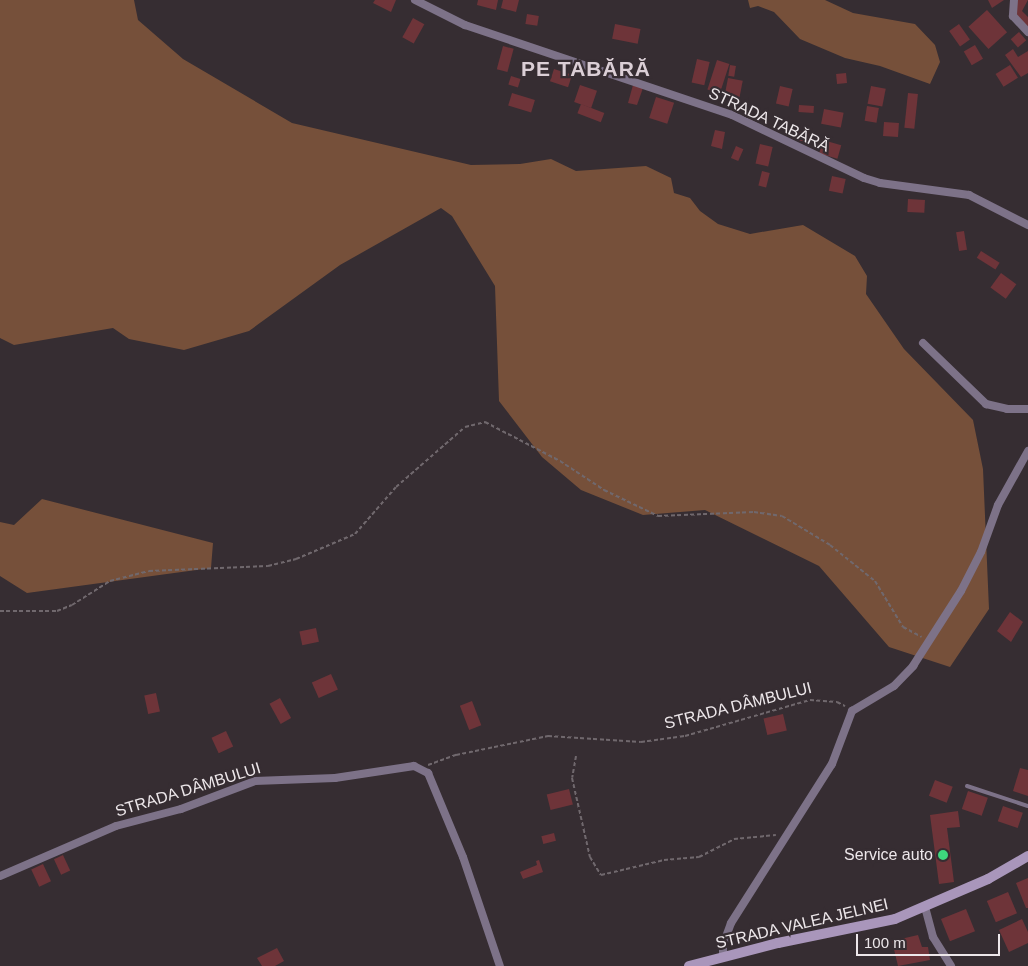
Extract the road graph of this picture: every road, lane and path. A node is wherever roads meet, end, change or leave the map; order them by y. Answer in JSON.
{"nodes":[{"id":1,"x":415,"y":0,"type":"edge"},
{"id":2,"x":1014,"y":0,"type":"edge"},
{"id":3,"x":1028,"y":32,"type":"edge"},
{"id":4,"x":1028,"y":225,"type":"edge"},
{"id":5,"x":923,"y":343,"type":"dead end"},
{"id":6,"x":1028,"y":409,"type":"edge"},
{"id":7,"x":1028,"y":451,"type":"edge"},
{"id":8,"x":0,"y":611,"type":"edge"},
{"id":9,"x":929,"y":639,"type":"junction"},
{"id":10,"x":852,"y":711,"type":"junction"},
{"id":11,"x":576,"y":756,"type":"dead end"},
{"id":12,"x":422,"y":768,"type":"junction"},
{"id":13,"x":967,"y":786,"type":"dead end"},
{"id":14,"x":1028,"y":806,"type":"edge"},
{"id":15,"x":785,"y":837,"type":"junction"},
{"id":16,"x":1028,"y":856,"type":"edge"},
{"id":17,"x":0,"y":876,"type":"edge"},
{"id":18,"x":925,"y":907,"type":"junction"},
{"id":19,"x":723,"y":956,"type":"junction"},
{"id":20,"x":500,"y":966,"type":"edge"},
{"id":21,"x":689,"y":966,"type":"edge"},
{"id":22,"x":951,"y":966,"type":"edge"}],
"edges":[{"from":1,"to":4,"type":"street","name":"STRADA TABĂRĂ"},
{"from":2,"to":3,"type":"street"},
{"from":5,"to":6,"type":"street"},
{"from":7,"to":9,"type":"street"},
{"from":8,"to":9,"type":"path"},
{"from":9,"to":10,"type":"street"},
{"from":10,"to":12,"type":"path","name":"STRADA DÂMBULUI"},
{"from":10,"to":15,"type":"street"},
{"from":11,"to":15,"type":"path"},
{"from":12,"to":17,"type":"street","name":"STRADA DÂMBULUI"},
{"from":12,"to":20,"type":"street"},
{"from":13,"to":14,"type":"lane"},
{"from":15,"to":19,"type":"street"},
{"from":16,"to":18,"type":"main road","name":"STRADA VALEA JELNEI"},
{"from":18,"to":19,"type":"main road","name":"STRADA VALEA JELNEI"},
{"from":18,"to":22,"type":"street"},
{"from":19,"to":21,"type":"main road","name":"STRADA VALEA JELNEI"}]}
